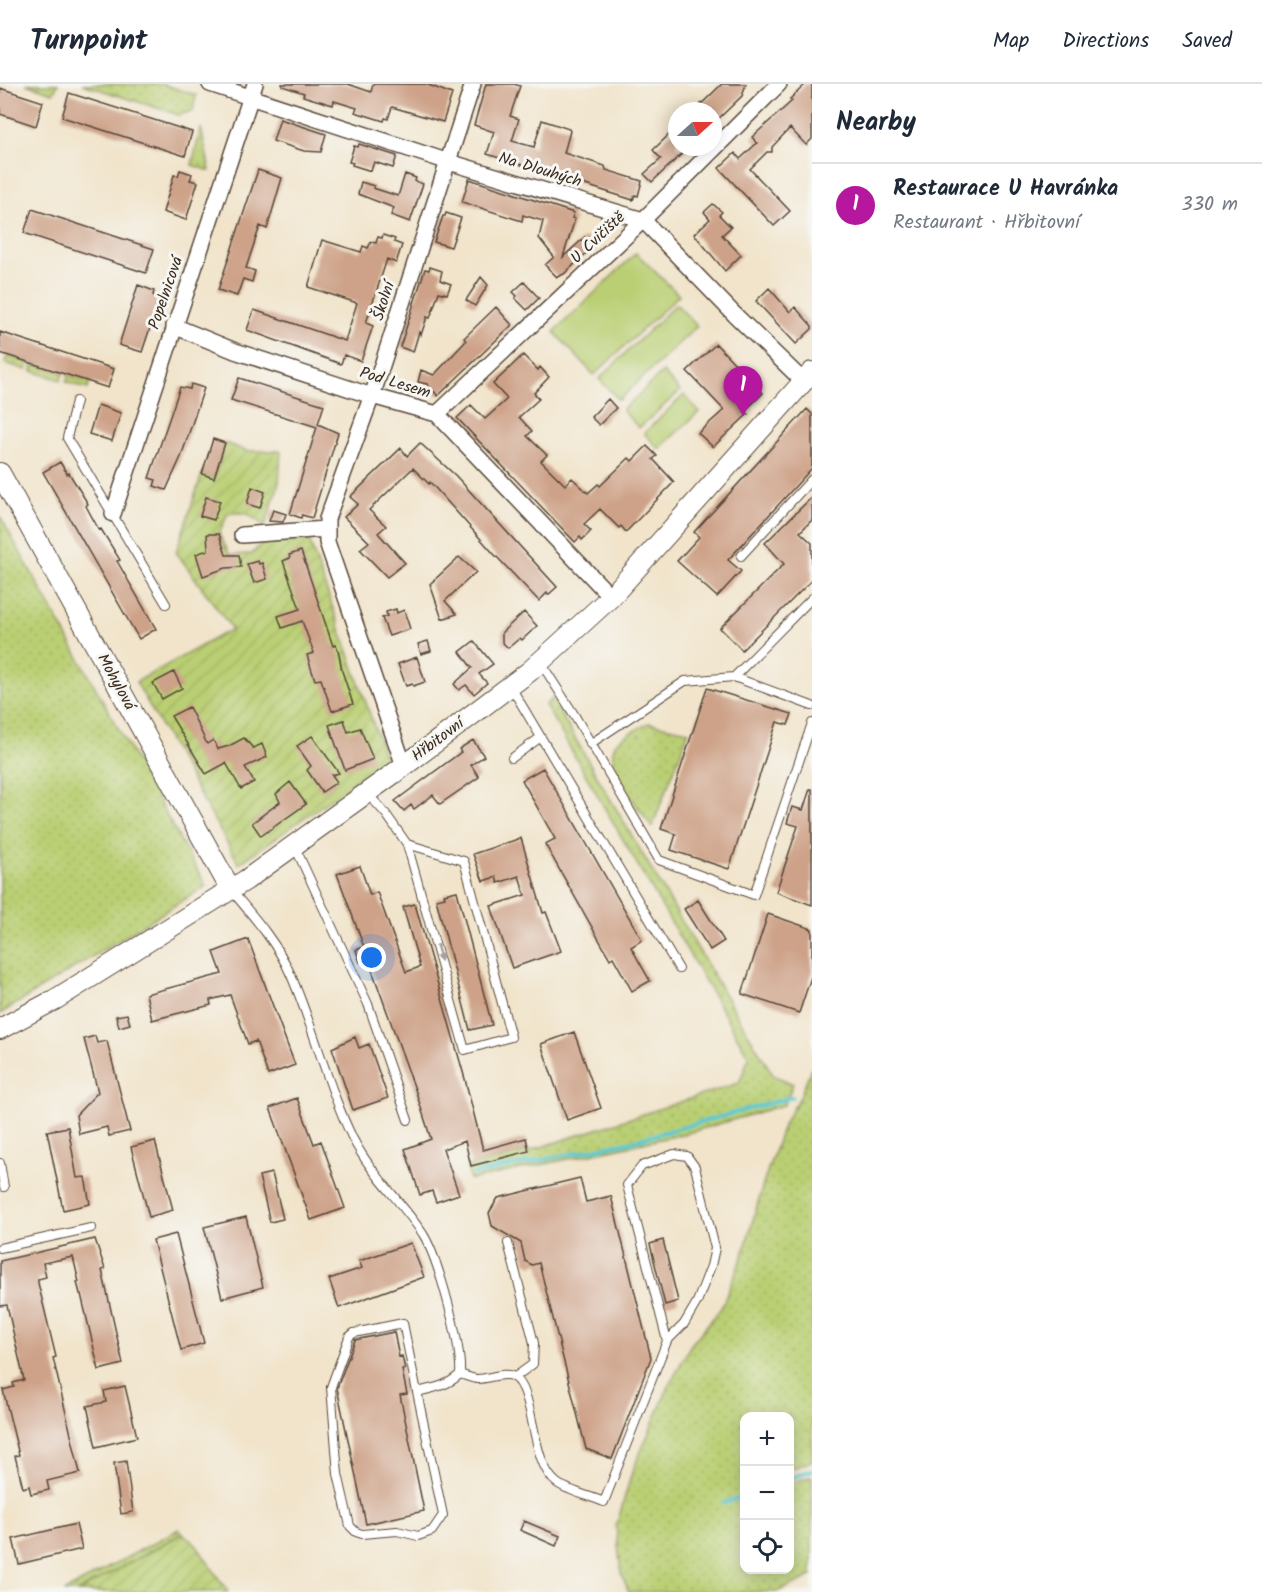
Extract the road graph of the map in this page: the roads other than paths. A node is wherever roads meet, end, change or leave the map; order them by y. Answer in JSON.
{"nodes":[{"id":1,"x":210,"y":84,"type":"edge"},
{"id":2,"x":473,"y":84,"type":"edge"},
{"id":3,"x":779,"y":84,"type":"edge"},
{"id":4,"x":252,"y":91,"type":"edge"},
{"id":5,"x":449,"y":162,"type":"junction"},
{"id":6,"x":643,"y":220,"type":"junction"},
{"id":7,"x":174,"y":326,"type":"junction"},
{"id":8,"x":809,"y":382,"type":"edge"},
{"id":9,"x":372,"y":396,"type":"junction"},
{"id":10,"x":76,"y":401,"type":"dead end"},
{"id":11,"x":437,"y":414,"type":"junction"},
{"id":12,"x":0,"y":473,"type":"edge"},
{"id":13,"x":812,"y":479,"type":"edge"},
{"id":14,"x":113,"y":514,"type":"junction"},
{"id":15,"x":326,"y":529,"type":"junction"},
{"id":16,"x":242,"y":535,"type":"dead end"},
{"id":17,"x":741,"y":556,"type":"dead end"},
{"id":18,"x":611,"y":597,"type":"junction"},
{"id":19,"x":812,"y":598,"type":"edge"},
{"id":20,"x":166,"y":604,"type":"dead end"},
{"id":21,"x":540,"y":662,"type":"junction"},
{"id":22,"x":734,"y":677,"type":"junction"},
{"id":23,"x":511,"y":686,"type":"junction"},
{"id":24,"x":812,"y":706,"type":"edge"},
{"id":25,"x":812,"y":723,"type":"edge"},
{"id":26,"x":542,"y":737,"type":"junction"},
{"id":27,"x":590,"y":744,"type":"junction"},
{"id":28,"x":512,"y":758,"type":"dead end"},
{"id":29,"x":404,"y":766,"type":"junction"},
{"id":30,"x":367,"y":793,"type":"junction"},
{"id":31,"x":407,"y":844,"type":"junction"},
{"id":32,"x":294,"y":846,"type":"junction"},
{"id":33,"x":231,"y":890,"type":"junction"},
{"id":34,"x":680,"y":969,"type":"dead end"},
{"id":35,"x":0,"y":1029,"type":"edge"},
{"id":36,"x":408,"y":1120,"type":"dead end"},
{"id":37,"x":0,"y":1163,"type":"edge"},
{"id":38,"x":4,"y":1187,"type":"dead end"},
{"id":39,"x":91,"y":1227,"type":"dead end"},
{"id":40,"x":508,"y":1243,"type":"dead end"},
{"id":41,"x":0,"y":1248,"type":"edge"},
{"id":42,"x":667,"y":1341,"type":"junction"},
{"id":43,"x":460,"y":1374,"type":"junction"},
{"id":44,"x":515,"y":1377,"type":"junction"},
{"id":45,"x":417,"y":1392,"type":"junction"}],
"edges":[{"from":1,"to":4,"type":"street","name":"Na Dlouhých"},
{"from":2,"to":5,"type":"street","name":"Školní"},
{"from":3,"to":6,"type":"street","name":"U Cvičiště"},
{"from":4,"to":5,"type":"street","name":"Na Dlouhých"},
{"from":4,"to":7,"type":"street","name":"Popelnicová"},
{"from":5,"to":6,"type":"street","name":"Na Dlouhých"},
{"from":5,"to":9,"type":"street","name":"Školní"},
{"from":6,"to":8,"type":"street","name":"Na Dlouhých"},
{"from":6,"to":11,"type":"street","name":"U Cvičiště"},
{"from":7,"to":9,"type":"street","name":"Pod Lesem"},
{"from":7,"to":14,"type":"street","name":"Popelnicová"},
{"from":8,"to":18,"type":"street","name":"Hřbitovní"},
{"from":9,"to":11,"type":"street","name":"Pod Lesem"},
{"from":9,"to":15,"type":"street","name":"Školní"},
{"from":10,"to":14,"type":"lane"},
{"from":11,"to":18,"type":"street","name":"Pod Lesem"},
{"from":12,"to":33,"type":"street","name":"Mohylová"},
{"from":13,"to":17,"type":"lane"},
{"from":14,"to":20,"type":"lane"},
{"from":15,"to":16,"type":"street"},
{"from":15,"to":29,"type":"street","name":"Školní"},
{"from":18,"to":21,"type":"street","name":"Hřbitovní"},
{"from":19,"to":22,"type":"lane"},
{"from":21,"to":23,"type":"street","name":"Hřbitovní"},
{"from":21,"to":27,"type":"lane"},
{"from":22,"to":24,"type":"lane"},
{"from":22,"to":27,"type":"lane"},
{"from":23,"to":26,"type":"lane"},
{"from":23,"to":29,"type":"street","name":"Hřbitovní"},
{"from":25,"to":27,"type":"lane"},
{"from":26,"to":28,"type":"lane"},
{"from":26,"to":34,"type":"lane"},
{"from":29,"to":30,"type":"street","name":"Hřbitovní"},
{"from":30,"to":31,"type":"lane"},
{"from":30,"to":32,"type":"street","name":"Hřbitovní"},
{"from":31,"to":31,"type":"lane","one_way":true},
{"from":32,"to":33,"type":"street","name":"Hřbitovní"},
{"from":32,"to":36,"type":"lane"},
{"from":33,"to":35,"type":"street","name":"Hřbitovní"},
{"from":33,"to":43,"type":"lane"},
{"from":37,"to":38,"type":"lane"},
{"from":39,"to":41,"type":"lane"},
{"from":40,"to":44,"type":"lane"},
{"from":42,"to":42,"type":"lane"},
{"from":42,"to":44,"type":"lane"},
{"from":43,"to":44,"type":"lane"},
{"from":43,"to":45,"type":"lane"},
{"from":45,"to":45,"type":"lane"}]}
